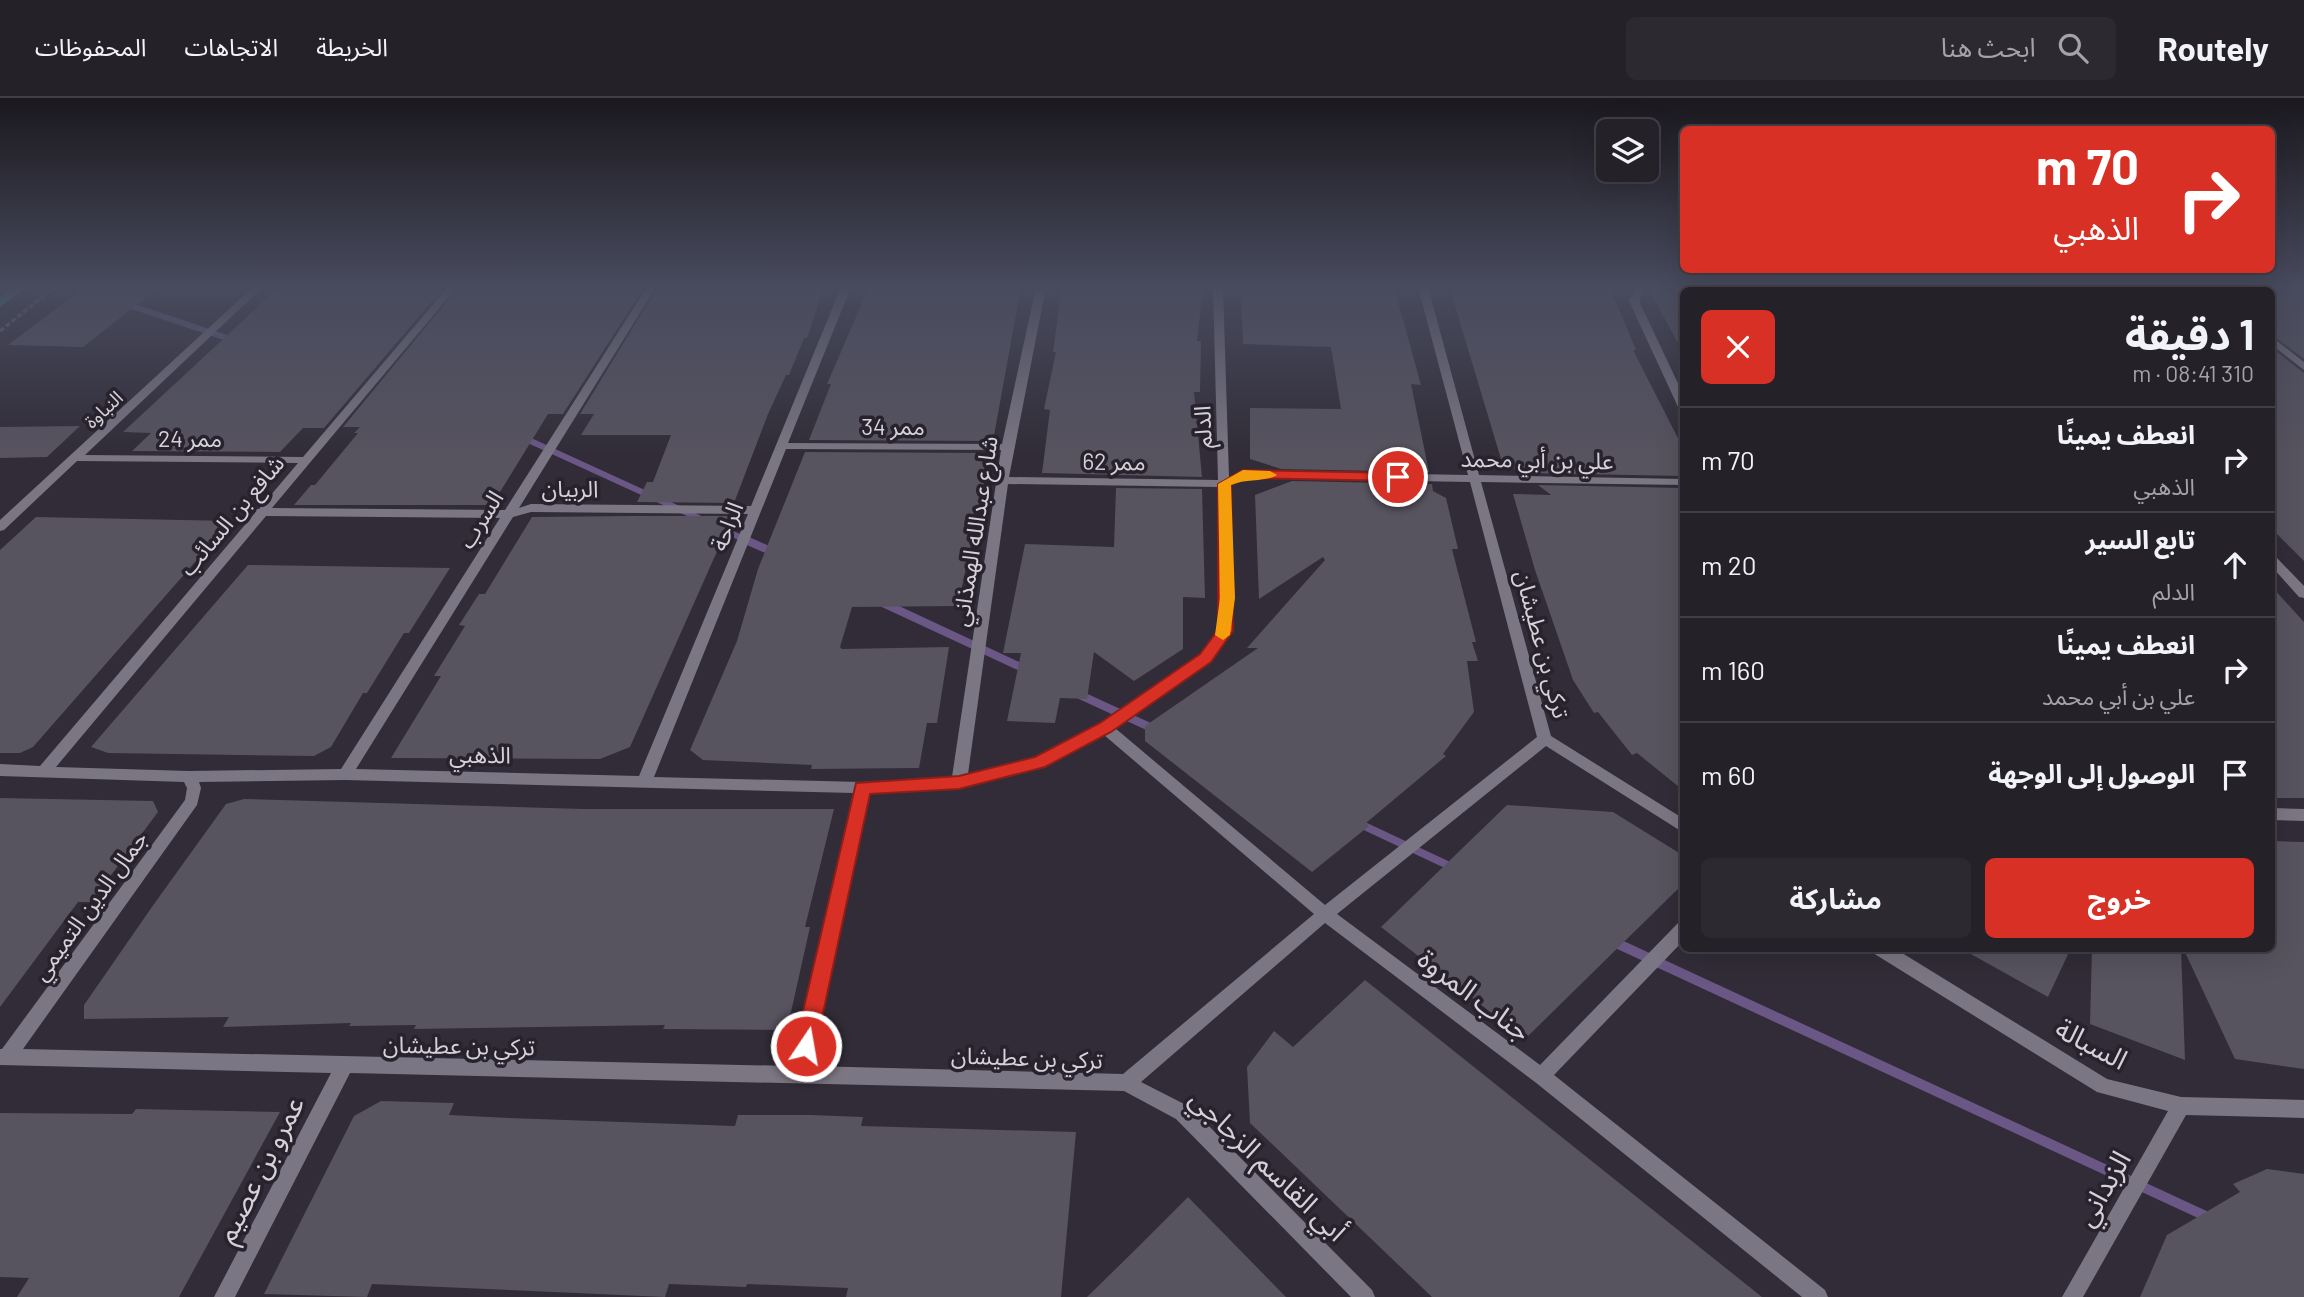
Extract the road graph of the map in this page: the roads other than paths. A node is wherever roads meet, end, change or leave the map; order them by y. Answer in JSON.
{"nodes":[{"id":1,"x":200,"y":343,"type":"edge"},
{"id":2,"x":405,"y":343,"type":"edge"},
{"id":3,"x":617,"y":343,"type":"edge"},
{"id":4,"x":823,"y":343,"type":"edge"},
{"id":5,"x":1029,"y":343,"type":"edge"},
{"id":6,"x":1220,"y":343,"type":"edge"},
{"id":7,"x":1438,"y":343,"type":"edge"},
{"id":8,"x":1653,"y":343,"type":"edge"},
{"id":9,"x":2276,"y":343,"type":"edge"},
{"id":10,"x":2304,"y":367,"type":"edge"},
{"id":11,"x":1680,"y":400,"type":"edge"},
{"id":12,"x":779,"y":446,"type":"junction"},
{"id":13,"x":1007,"y":447,"type":"junction"},
{"id":14,"x":75,"y":458,"type":"junction"},
{"id":15,"x":304,"y":460,"type":"junction"},
{"id":16,"x":1476,"y":478,"type":"junction"},
{"id":17,"x":1002,"y":480,"type":"junction"},
{"id":18,"x":1680,"y":482,"type":"edge"},
{"id":19,"x":1224,"y":484,"type":"junction"},
{"id":20,"x":755,"y":510,"type":"junction"},
{"id":21,"x":260,"y":512,"type":"junction"},
{"id":22,"x":509,"y":514,"type":"junction"},
{"id":23,"x":0,"y":527,"type":"edge"},
{"id":24,"x":2275,"y":563,"type":"edge"},
{"id":25,"x":2304,"y":594,"type":"edge"},
{"id":26,"x":1105,"y":727,"type":"junction"},
{"id":27,"x":1545,"y":739,"type":"junction"},
{"id":28,"x":0,"y":770,"type":"edge"},
{"id":29,"x":44,"y":771,"type":"junction"},
{"id":30,"x":345,"y":774,"type":"junction"},
{"id":31,"x":189,"y":777,"type":"junction"},
{"id":32,"x":645,"y":781,"type":"junction"},
{"id":33,"x":959,"y":782,"type":"junction"},
{"id":34,"x":862,"y":788,"type":"junction"},
{"id":35,"x":2275,"y":814,"type":"edge"},
{"id":36,"x":2304,"y":815,"type":"edge"},
{"id":37,"x":1680,"y":824,"type":"edge"},
{"id":38,"x":1325,"y":914,"type":"junction"},
{"id":39,"x":1680,"y":932,"type":"edge"},
{"id":40,"x":1885,"y":952,"type":"edge"},
{"id":41,"x":4,"y":1057,"type":"edge"},
{"id":42,"x":344,"y":1066,"type":"junction"},
{"id":43,"x":800,"y":1072,"type":"junction"},
{"id":44,"x":1541,"y":1076,"type":"junction"},
{"id":45,"x":1126,"y":1083,"type":"junction"},
{"id":46,"x":2181,"y":1106,"type":"junction"},
{"id":47,"x":2304,"y":1108,"type":"edge"},
{"id":48,"x":224,"y":1297,"type":"edge"},
{"id":49,"x":1365,"y":1297,"type":"edge"},
{"id":50,"x":1818,"y":1297,"type":"edge"},
{"id":51,"x":2072,"y":1297,"type":"edge"}],
"edges":[{"from":1,"to":14,"type":"street","name":"النباوة"},
{"from":2,"to":15,"type":"street","name":"شافع بن السائب"},
{"from":3,"to":22,"type":"street","name":"السرب"},
{"from":4,"to":12,"type":"street","name":"الراحة"},
{"from":5,"to":13,"type":"street","name":"شارع عبدالله الهمذاني"},
{"from":6,"to":19,"type":"street","name":"الدلم"},
{"from":7,"to":16,"type":"street","name":"تركي بن عطيشان"},
{"from":8,"to":11,"type":"street"},
{"from":9,"to":10,"type":"street"},
{"from":12,"to":13,"type":"street","name":"ممر 34"},
{"from":12,"to":20,"type":"street","name":"الراحة"},
{"from":13,"to":17,"type":"street","name":"شارع عبدالله الهمذاني"},
{"from":14,"to":15,"type":"street","name":"ممر 24"},
{"from":14,"to":23,"type":"street","name":"النباوة"},
{"from":15,"to":21,"type":"street","name":"شافع بن السائب"},
{"from":16,"to":18,"type":"street","name":"علي بن أبي محمد"},
{"from":16,"to":19,"type":"street","name":"علي بن أبي محمد"},
{"from":16,"to":27,"type":"street","name":"تركي بن عطيشان"},
{"from":17,"to":19,"type":"street","name":"ممر 62"},
{"from":17,"to":33,"type":"street","name":"شارع عبدالله الهمذاني"},
{"from":19,"to":26,"type":"street","name":"الدلم"},
{"from":20,"to":22,"type":"street","name":"الربيان"},
{"from":20,"to":32,"type":"street","name":"الراحة"},
{"from":21,"to":22,"type":"street","name":"الربيان"},
{"from":21,"to":29,"type":"street","name":"شافع بن السائب"},
{"from":22,"to":30,"type":"street","name":"السرب"},
{"from":24,"to":25,"type":"street"},
{"from":26,"to":33,"type":"street","name":"الدلم"},
{"from":26,"to":38,"type":"street","name":"جناب المروة"},
{"from":27,"to":37,"type":"street"},
{"from":27,"to":38,"type":"street","name":"تركي بن عطيشان"},
{"from":28,"to":29,"type":"street","name":"الذهبي"},
{"from":29,"to":31,"type":"street","name":"الذهبي"},
{"from":30,"to":31,"type":"street","name":"الذهبي"},
{"from":30,"to":32,"type":"street","name":"الذهبي"},
{"from":31,"to":41,"type":"street","name":"جمال الدين التميمي"},
{"from":32,"to":34,"type":"street","name":"الذهبي"},
{"from":33,"to":34,"type":"street","name":"الذهبي"},
{"from":34,"to":43,"type":"street"},
{"from":35,"to":36,"type":"street"},
{"from":38,"to":44,"type":"street","name":"جناب المروة"},
{"from":38,"to":45,"type":"street","name":"تركي بن عطيشان"},
{"from":39,"to":44,"type":"street"},
{"from":40,"to":46,"type":"street","name":"السبالة"},
{"from":41,"to":42,"type":"street","name":"تركي بن عطيشان"},
{"from":42,"to":43,"type":"street","name":"تركي بن عطيشان"},
{"from":42,"to":48,"type":"street","name":"عمرو بن عصيم"},
{"from":43,"to":45,"type":"street","name":"تركي بن عطيشان"},
{"from":44,"to":50,"type":"street","name":"جناب المروة"},
{"from":45,"to":49,"type":"street","name":"أبي القاسم الزجاجي"},
{"from":46,"to":47,"type":"street","name":"السبالة"},
{"from":46,"to":51,"type":"street","name":"الزبداني"}]}
